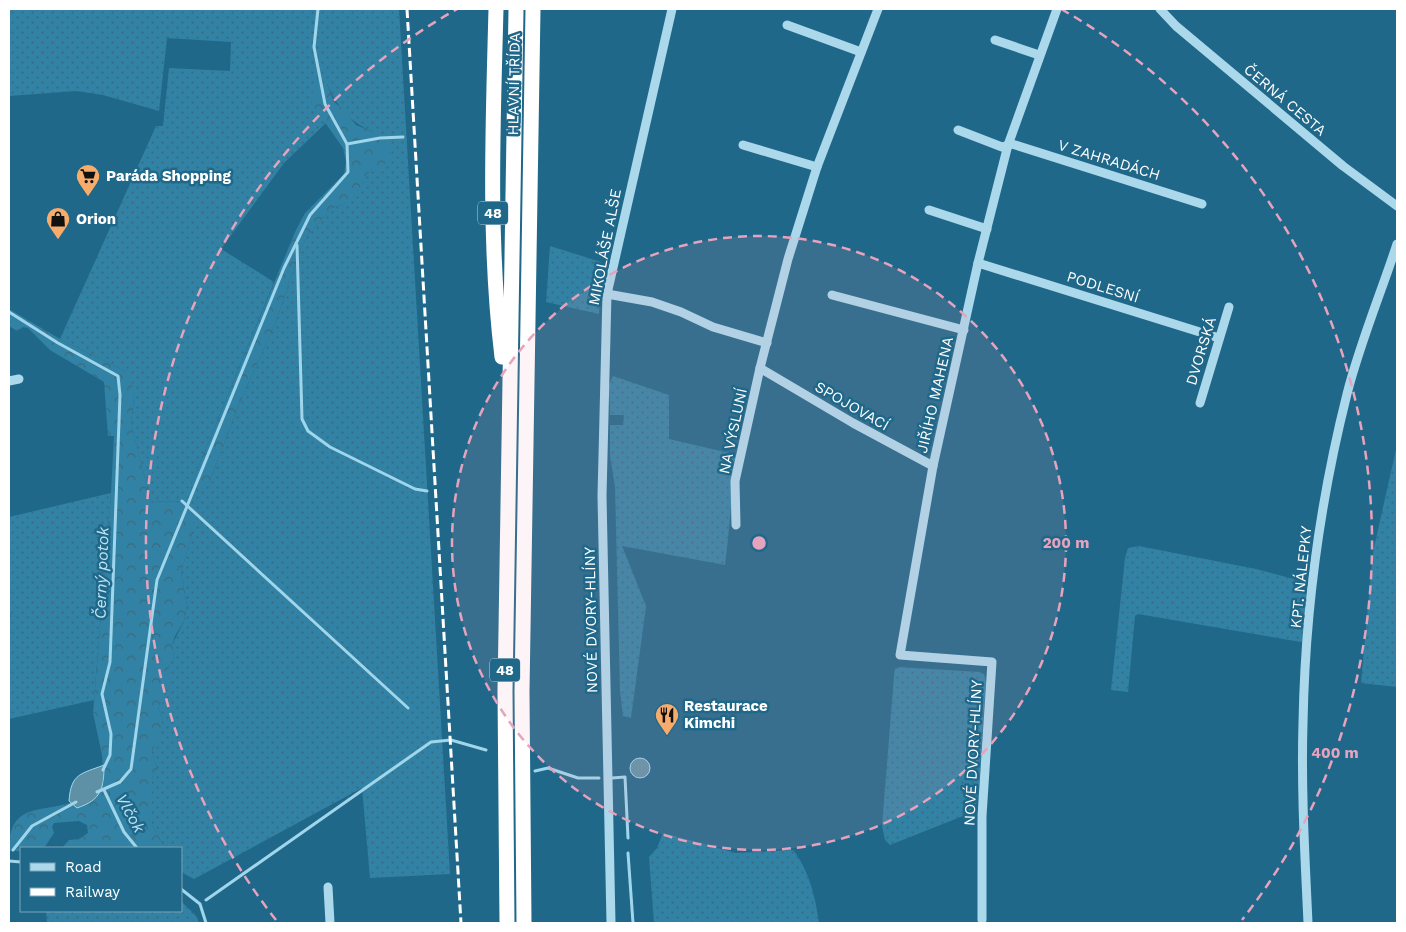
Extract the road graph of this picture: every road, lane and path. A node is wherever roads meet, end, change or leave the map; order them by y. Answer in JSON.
{"nodes":[{"id":1,"x":496,"y":9,"type":"edge"},
{"id":2,"x":516,"y":9,"type":"edge"},
{"id":3,"x":533,"y":9,"type":"edge"},
{"id":4,"x":672,"y":9,"type":"edge"},
{"id":5,"x":878,"y":9,"type":"edge"},
{"id":6,"x":1056,"y":9,"type":"edge"},
{"id":7,"x":1160,"y":9,"type":"edge"},
{"id":8,"x":787,"y":25,"type":"dead end"},
{"id":9,"x":995,"y":40,"type":"dead end"},
{"id":10,"x":861,"y":52,"type":"junction"},
{"id":11,"x":1038,"y":55,"type":"junction"},
{"id":12,"x":958,"y":130,"type":"dead end"},
{"id":13,"x":743,"y":145,"type":"dead end"},
{"id":14,"x":1008,"y":145,"type":"junction"},
{"id":15,"x":817,"y":168,"type":"junction"},
{"id":16,"x":1202,"y":204,"type":"dead end"},
{"id":17,"x":1397,"y":206,"type":"edge"},
{"id":18,"x":928,"y":210,"type":"dead end"},
{"id":19,"x":987,"y":229,"type":"junction"},
{"id":20,"x":1397,"y":244,"type":"edge"},
{"id":21,"x":978,"y":263,"type":"junction"},
{"id":22,"x":607,"y":294,"type":"junction"},
{"id":23,"x":832,"y":295,"type":"dead end"},
{"id":24,"x":1229,"y":307,"type":"dead end"},
{"id":25,"x":964,"y":330,"type":"junction"},
{"id":26,"x":1219,"y":338,"type":"junction"},
{"id":27,"x":767,"y":344,"type":"junction"},
{"id":28,"x":760,"y":368,"type":"junction"},
{"id":29,"x":19,"y":379,"type":"dead end"},
{"id":30,"x":9,"y":381,"type":"edge"},
{"id":31,"x":1200,"y":403,"type":"dead end"},
{"id":32,"x":509,"y":417,"type":"junction"},
{"id":33,"x":932,"y":466,"type":"junction"},
{"id":34,"x":602,"y":496,"type":"joint"},
{"id":35,"x":736,"y":525,"type":"dead end"},
{"id":36,"x":328,"y":887,"type":"dead end"},
{"id":37,"x":982,"y":920,"type":"dead end"},
{"id":38,"x":330,"y":923,"type":"edge"},
{"id":39,"x":507,"y":923,"type":"edge"},
{"id":40,"x":524,"y":923,"type":"edge"},
{"id":41,"x":611,"y":923,"type":"edge"},
{"id":42,"x":1308,"y":923,"type":"edge"}],
"edges":[{"from":1,"to":32,"type":"highway","number":"48"},
{"from":2,"to":32,"type":"highway","number":"48"},
{"from":3,"to":40,"type":"highway","name":"HLAVNÍ TŘÍDA","number":"48"},
{"from":4,"to":22,"type":"street","name":"MIKOLÁŠE ALŠE"},
{"from":5,"to":10,"type":"street","name":"NA VÝSLUNÍ"},
{"from":6,"to":11,"type":"street","name":"JIŘÍHO MAHENA"},
{"from":7,"to":17,"type":"street","name":"ČERNÁ CESTA"},
{"from":8,"to":10,"type":"street"},
{"from":9,"to":11,"type":"street"},
{"from":10,"to":15,"type":"street","name":"NA VÝSLUNÍ"},
{"from":11,"to":14,"type":"street","name":"JIŘÍHO MAHENA"},
{"from":12,"to":14,"type":"street"},
{"from":13,"to":15,"type":"street"},
{"from":14,"to":16,"type":"street","name":"V ZAHRADÁCH"},
{"from":14,"to":19,"type":"street","name":"JIŘÍHO MAHENA"},
{"from":15,"to":27,"type":"street","name":"NA VÝSLUNÍ"},
{"from":18,"to":19,"type":"street"},
{"from":19,"to":21,"type":"street","name":"JIŘÍHO MAHENA"},
{"from":20,"to":42,"type":"street","name":"KPT. NÁLEPKY"},
{"from":21,"to":25,"type":"street","name":"JIŘÍHO MAHENA"},
{"from":21,"to":26,"type":"street","name":"PODLESNÍ"},
{"from":22,"to":27,"type":"street"},
{"from":22,"to":34,"type":"street","name":"MIKOLÁŠE ALŠE"},
{"from":23,"to":25,"type":"street","name":"JIŘÍHO MAHENA"},
{"from":24,"to":26,"type":"street","name":"DVORSKÁ"},
{"from":25,"to":33,"type":"street","name":"JIŘÍHO MAHENA"},
{"from":26,"to":31,"type":"street","name":"DVORSKÁ"},
{"from":27,"to":28,"type":"street","name":"NA VÝSLUNÍ"},
{"from":28,"to":33,"type":"street","name":"SPOJOVACÍ"},
{"from":28,"to":35,"type":"street","name":"NA VÝSLUNÍ"},
{"from":29,"to":30,"type":"street"},
{"from":32,"to":39,"type":"highway","number":"48"},
{"from":33,"to":37,"type":"street","name":"NOVÉ DVORY-HLÍNY"},
{"from":34,"to":41,"type":"street","name":"NOVÉ DVORY-HLÍNY"},
{"from":36,"to":38,"type":"street"}]}
